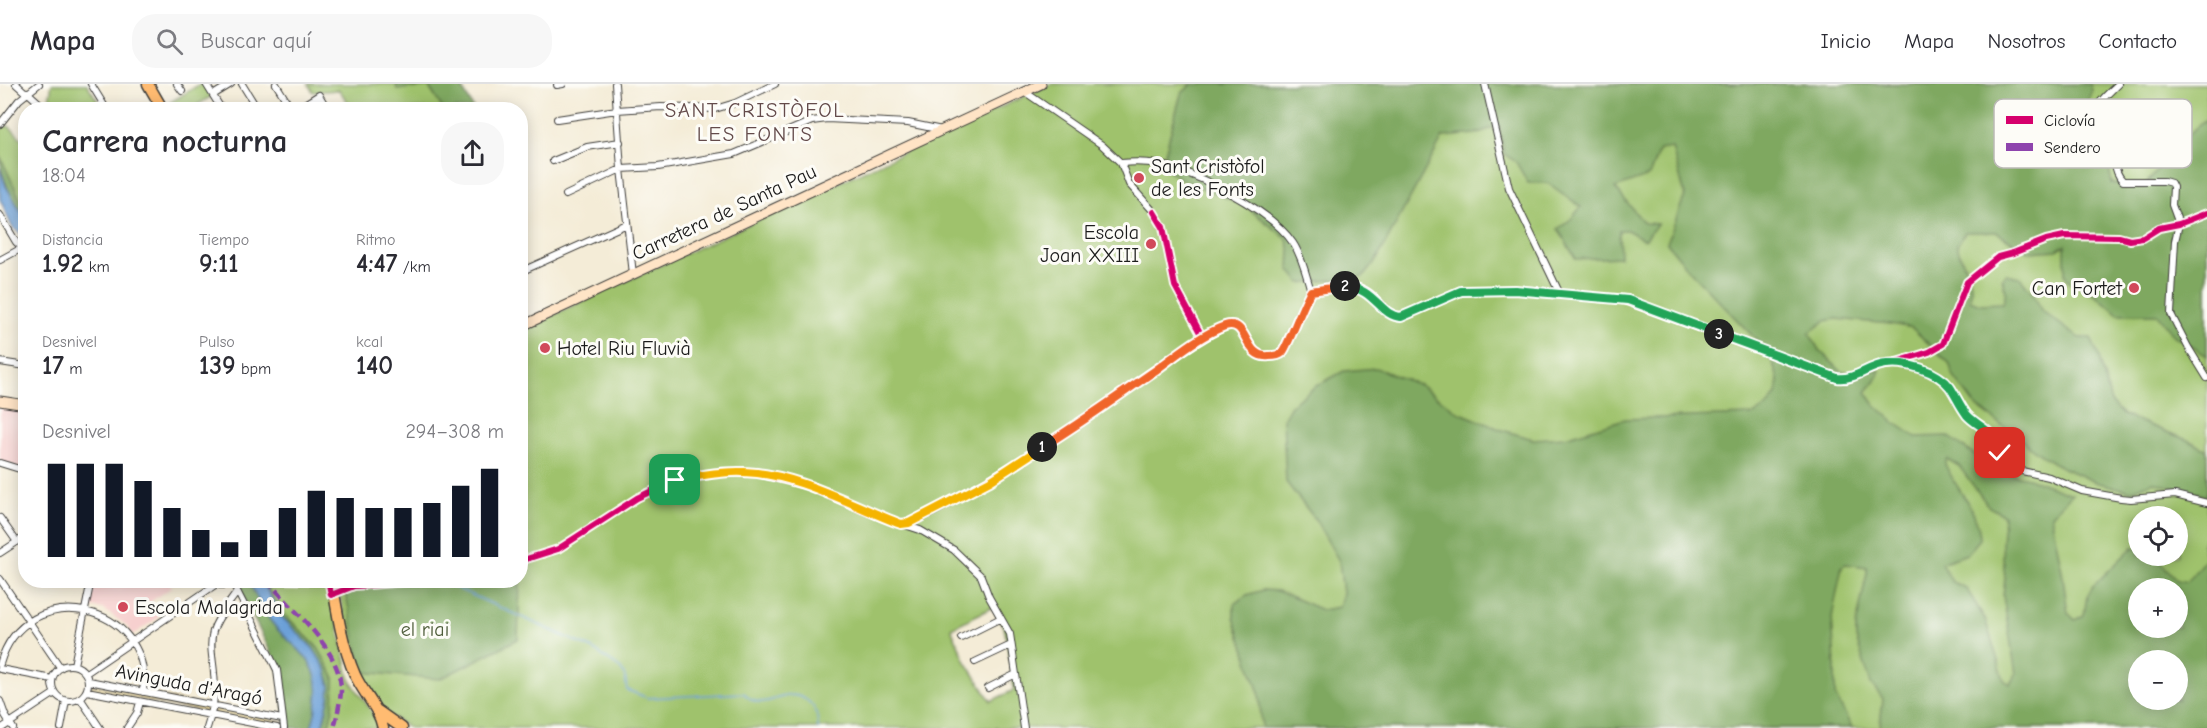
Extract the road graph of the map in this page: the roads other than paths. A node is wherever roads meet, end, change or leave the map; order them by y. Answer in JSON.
{"nodes":[{"id":1,"x":16,"y":84,"type":"edge"},
{"id":2,"x":39,"y":84,"type":"edge"},
{"id":3,"x":91,"y":84,"type":"edge"},
{"id":4,"x":148,"y":84,"type":"edge"},
{"id":5,"x":177,"y":84,"type":"edge"},
{"id":6,"x":206,"y":84,"type":"edge"},
{"id":7,"x":231,"y":84,"type":"edge"},
{"id":8,"x":242,"y":84,"type":"edge"},
{"id":9,"x":276,"y":84,"type":"edge"},
{"id":10,"x":563,"y":84,"type":"edge"},
{"id":11,"x":615,"y":84,"type":"edge"},
{"id":12,"x":775,"y":84,"type":"edge"},
{"id":13,"x":1041,"y":84,"type":"edge"},
{"id":14,"x":1485,"y":84,"type":"edge"},
{"id":15,"x":2118,"y":84,"type":"edge"},
{"id":16,"x":557,"y":85,"type":"edge"},
{"id":17,"x":182,"y":91,"type":"dead end"},
{"id":18,"x":1025,"y":92,"type":"junction"},
{"id":19,"x":26,"y":93,"type":"junction"},
{"id":20,"x":213,"y":95,"type":"junction"},
{"id":21,"x":2101,"y":99,"type":"edge"},
{"id":22,"x":18,"y":102,"type":"edge"},
{"id":23,"x":37,"y":102,"type":"edge"},
{"id":24,"x":102,"y":102,"type":"edge"},
{"id":25,"x":158,"y":102,"type":"edge"},
{"id":26,"x":217,"y":102,"type":"edge"},
{"id":27,"x":253,"y":102,"type":"edge"},
{"id":28,"x":288,"y":102,"type":"edge"},
{"id":29,"x":307,"y":102,"type":"edge"},
{"id":30,"x":323,"y":102,"type":"edge"},
{"id":31,"x":18,"y":103,"type":"edge"},
{"id":32,"x":617,"y":110,"type":"junction"},
{"id":33,"x":557,"y":119,"type":"dead end"},
{"id":34,"x":0,"y":124,"type":"edge"},
{"id":35,"x":943,"y":130,"type":"junction"},
{"id":36,"x":620,"y":142,"type":"junction"},
{"id":37,"x":554,"y":161,"type":"dead end"},
{"id":38,"x":1121,"y":163,"type":"junction"},
{"id":39,"x":2115,"y":168,"type":"edge"},
{"id":40,"x":621,"y":169,"type":"junction"},
{"id":41,"x":566,"y":195,"type":"dead end"},
{"id":42,"x":0,"y":215,"type":"edge"},
{"id":43,"x":627,"y":224,"type":"junction"},
{"id":44,"x":18,"y":240,"type":"edge"},
{"id":45,"x":18,"y":252,"type":"edge"},
{"id":46,"x":0,"y":260,"type":"edge"},
{"id":47,"x":528,"y":268,"type":"edge"},
{"id":48,"x":633,"y":274,"type":"junction"},
{"id":49,"x":1311,"y":291,"type":"junction"},
{"id":50,"x":1560,"y":294,"type":"junction"},
{"id":51,"x":528,"y":323,"type":"edge"},
{"id":52,"x":1203,"y":339,"type":"junction"},
{"id":53,"x":0,"y":362,"type":"edge"},
{"id":54,"x":18,"y":365,"type":"edge"},
{"id":55,"x":2207,"y":378,"type":"edge"},
{"id":56,"x":0,"y":401,"type":"edge"},
{"id":57,"x":18,"y":404,"type":"edge"},
{"id":58,"x":0,"y":463,"type":"edge"},
{"id":59,"x":18,"y":469,"type":"edge"},
{"id":60,"x":2207,"y":502,"type":"edge"},
{"id":61,"x":0,"y":518,"type":"edge"},
{"id":62,"x":901,"y":524,"type":"junction"},
{"id":63,"x":17,"y":542,"type":"joint"},
{"id":64,"x":0,"y":553,"type":"edge"},
{"id":65,"x":528,"y":558,"type":"edge"},
{"id":66,"x":0,"y":579,"type":"edge"},
{"id":67,"x":89,"y":588,"type":"edge"},
{"id":68,"x":211,"y":588,"type":"edge"},
{"id":69,"x":233,"y":588,"type":"edge"},
{"id":70,"x":235,"y":588,"type":"edge"},
{"id":71,"x":333,"y":588,"type":"edge"},
{"id":72,"x":85,"y":610,"type":"junction"},
{"id":73,"x":1001,"y":618,"type":"junction"},
{"id":74,"x":29,"y":622,"type":"junction"},
{"id":75,"x":961,"y":638,"type":"dead end"},
{"id":76,"x":132,"y":642,"type":"junction"},
{"id":77,"x":1011,"y":645,"type":"junction"},
{"id":78,"x":975,"y":662,"type":"dead end"},
{"id":79,"x":0,"y":664,"type":"edge"},
{"id":80,"x":74,"y":664,"type":"junction"},
{"id":81,"x":60,"y":667,"type":"junction"},
{"id":82,"x":0,"y":669,"type":"edge"},
{"id":83,"x":86,"y":673,"type":"junction"},
{"id":84,"x":1014,"y":675,"type":"junction"},
{"id":85,"x":52,"y":679,"type":"junction"},
{"id":86,"x":89,"y":681,"type":"junction"},
{"id":87,"x":988,"y":688,"type":"dead end"},
{"id":88,"x":87,"y":691,"type":"junction"},
{"id":89,"x":143,"y":692,"type":"junction"},
{"id":90,"x":55,"y":693,"type":"junction"},
{"id":91,"x":80,"y":698,"type":"junction"},
{"id":92,"x":66,"y":701,"type":"junction"},
{"id":93,"x":0,"y":702,"type":"edge"},
{"id":94,"x":140,"y":702,"type":"junction"},
{"id":95,"x":213,"y":705,"type":"junction"},
{"id":96,"x":376,"y":709,"type":"junction"},
{"id":97,"x":211,"y":715,"type":"junction"},
{"id":98,"x":282,"y":718,"type":"junction"},
{"id":99,"x":12,"y":726,"type":"edge"},
{"id":100,"x":400,"y":727,"type":"edge"},
{"id":101,"x":2,"y":728,"type":"edge"},
{"id":102,"x":61,"y":728,"type":"edge"},
{"id":103,"x":100,"y":728,"type":"edge"},
{"id":104,"x":127,"y":728,"type":"edge"},
{"id":105,"x":207,"y":728,"type":"edge"},
{"id":106,"x":277,"y":728,"type":"edge"},
{"id":107,"x":284,"y":728,"type":"edge"},
{"id":108,"x":385,"y":728,"type":"edge"},
{"id":109,"x":1023,"y":728,"type":"edge"}],
"edges":[{"from":1,"to":19,"type":"street"},
{"from":2,"to":19,"type":"street"},
{"from":3,"to":24,"type":"street"},
{"from":4,"to":25,"type":"main road"},
{"from":5,"to":17,"type":"street"},
{"from":6,"to":20,"type":"street"},
{"from":7,"to":20,"type":"street"},
{"from":8,"to":27,"type":"street"},
{"from":9,"to":28,"type":"street"},
{"from":10,"to":16,"type":"street"},
{"from":11,"to":32,"type":"street"},
{"from":12,"to":32,"type":"street"},
{"from":13,"to":18,"type":"main road","name":"Carretera de Santa Pau"},
{"from":14,"to":50,"type":"street"},
{"from":15,"to":21,"type":"street"},
{"from":18,"to":35,"type":"main road","name":"Carretera de Santa Pau"},
{"from":18,"to":38,"type":"street"},
{"from":19,"to":22,"type":"street"},
{"from":19,"to":23,"type":"street"},
{"from":20,"to":26,"type":"street"},
{"from":29,"to":30,"type":"street"},
{"from":31,"to":34,"type":"street"},
{"from":32,"to":33,"type":"street"},
{"from":32,"to":36,"type":"street"},
{"from":35,"to":40,"type":"street"},
{"from":35,"to":48,"type":"main road","name":"Carretera de Santa Pau"},
{"from":36,"to":37,"type":"street"},
{"from":36,"to":40,"type":"street"},
{"from":38,"to":49,"type":"street"},
{"from":38,"to":52,"type":"street"},
{"from":39,"to":55,"type":"street"},
{"from":40,"to":41,"type":"street"},
{"from":40,"to":43,"type":"street"},
{"from":42,"to":44,"type":"street"},
{"from":43,"to":47,"type":"street"},
{"from":43,"to":48,"type":"street"},
{"from":45,"to":46,"type":"street"},
{"from":48,"to":51,"type":"main road","name":"Carretera de Santa Pau"},
{"from":49,"to":50,"type":"street"},
{"from":49,"to":52,"type":"street"},
{"from":50,"to":60,"type":"street"},
{"from":52,"to":62,"type":"street"},
{"from":53,"to":54,"type":"street"},
{"from":56,"to":57,"type":"main road"},
{"from":58,"to":59,"type":"street"},
{"from":61,"to":63,"type":"street"},
{"from":62,"to":65,"type":"street"},
{"from":62,"to":73,"type":"street"},
{"from":63,"to":64,"type":"street"},
{"from":66,"to":74,"type":"street"},
{"from":67,"to":72,"type":"street"},
{"from":68,"to":76,"type":"street"},
{"from":69,"to":95,"type":"street"},
{"from":70,"to":98,"type":"street"},
{"from":71,"to":96,"type":"main road"},
{"from":72,"to":74,"type":"street"},
{"from":72,"to":76,"type":"street"},
{"from":72,"to":80,"type":"street"},
{"from":73,"to":75,"type":"street"},
{"from":73,"to":77,"type":"street"},
{"from":74,"to":79,"type":"street"},
{"from":74,"to":81,"type":"street"},
{"from":76,"to":83,"type":"street"},
{"from":76,"to":89,"type":"street"},
{"from":77,"to":78,"type":"street"},
{"from":77,"to":84,"type":"street"},
{"from":80,"to":81,"type":"street"},
{"from":80,"to":83,"type":"street"},
{"from":81,"to":85,"type":"street"},
{"from":82,"to":85,"type":"street"},
{"from":83,"to":86,"type":"street"},
{"from":84,"to":87,"type":"street"},
{"from":84,"to":109,"type":"street"},
{"from":85,"to":90,"type":"street"},
{"from":86,"to":88,"type":"street"},
{"from":86,"to":89,"type":"street","name":"Avinguda d'Aragó"},
{"from":88,"to":91,"type":"street"},
{"from":88,"to":94,"type":"street","name":"Avinguda d'Aragó"},
{"from":89,"to":95,"type":"street","name":"Avinguda d'Aragó"},
{"from":90,"to":92,"type":"street"},
{"from":90,"to":99,"type":"street"},
{"from":91,"to":92,"type":"street"},
{"from":91,"to":103,"type":"street"},
{"from":92,"to":102,"type":"street"},
{"from":93,"to":99,"type":"street"},
{"from":94,"to":97,"type":"street","name":"Avinguda d'Aragó"},
{"from":94,"to":104,"type":"street"},
{"from":95,"to":97,"type":"street"},
{"from":95,"to":98,"type":"street","name":"Avinguda d'Aragó"},
{"from":96,"to":100,"type":"main road"},
{"from":96,"to":108,"type":"main road"},
{"from":97,"to":105,"type":"street"},
{"from":97,"to":106,"type":"street","name":"Avinguda d'Aragó"},
{"from":98,"to":107,"type":"street"},
{"from":99,"to":101,"type":"street"},
{"from":100,"to":108,"type":"main road"}]}
